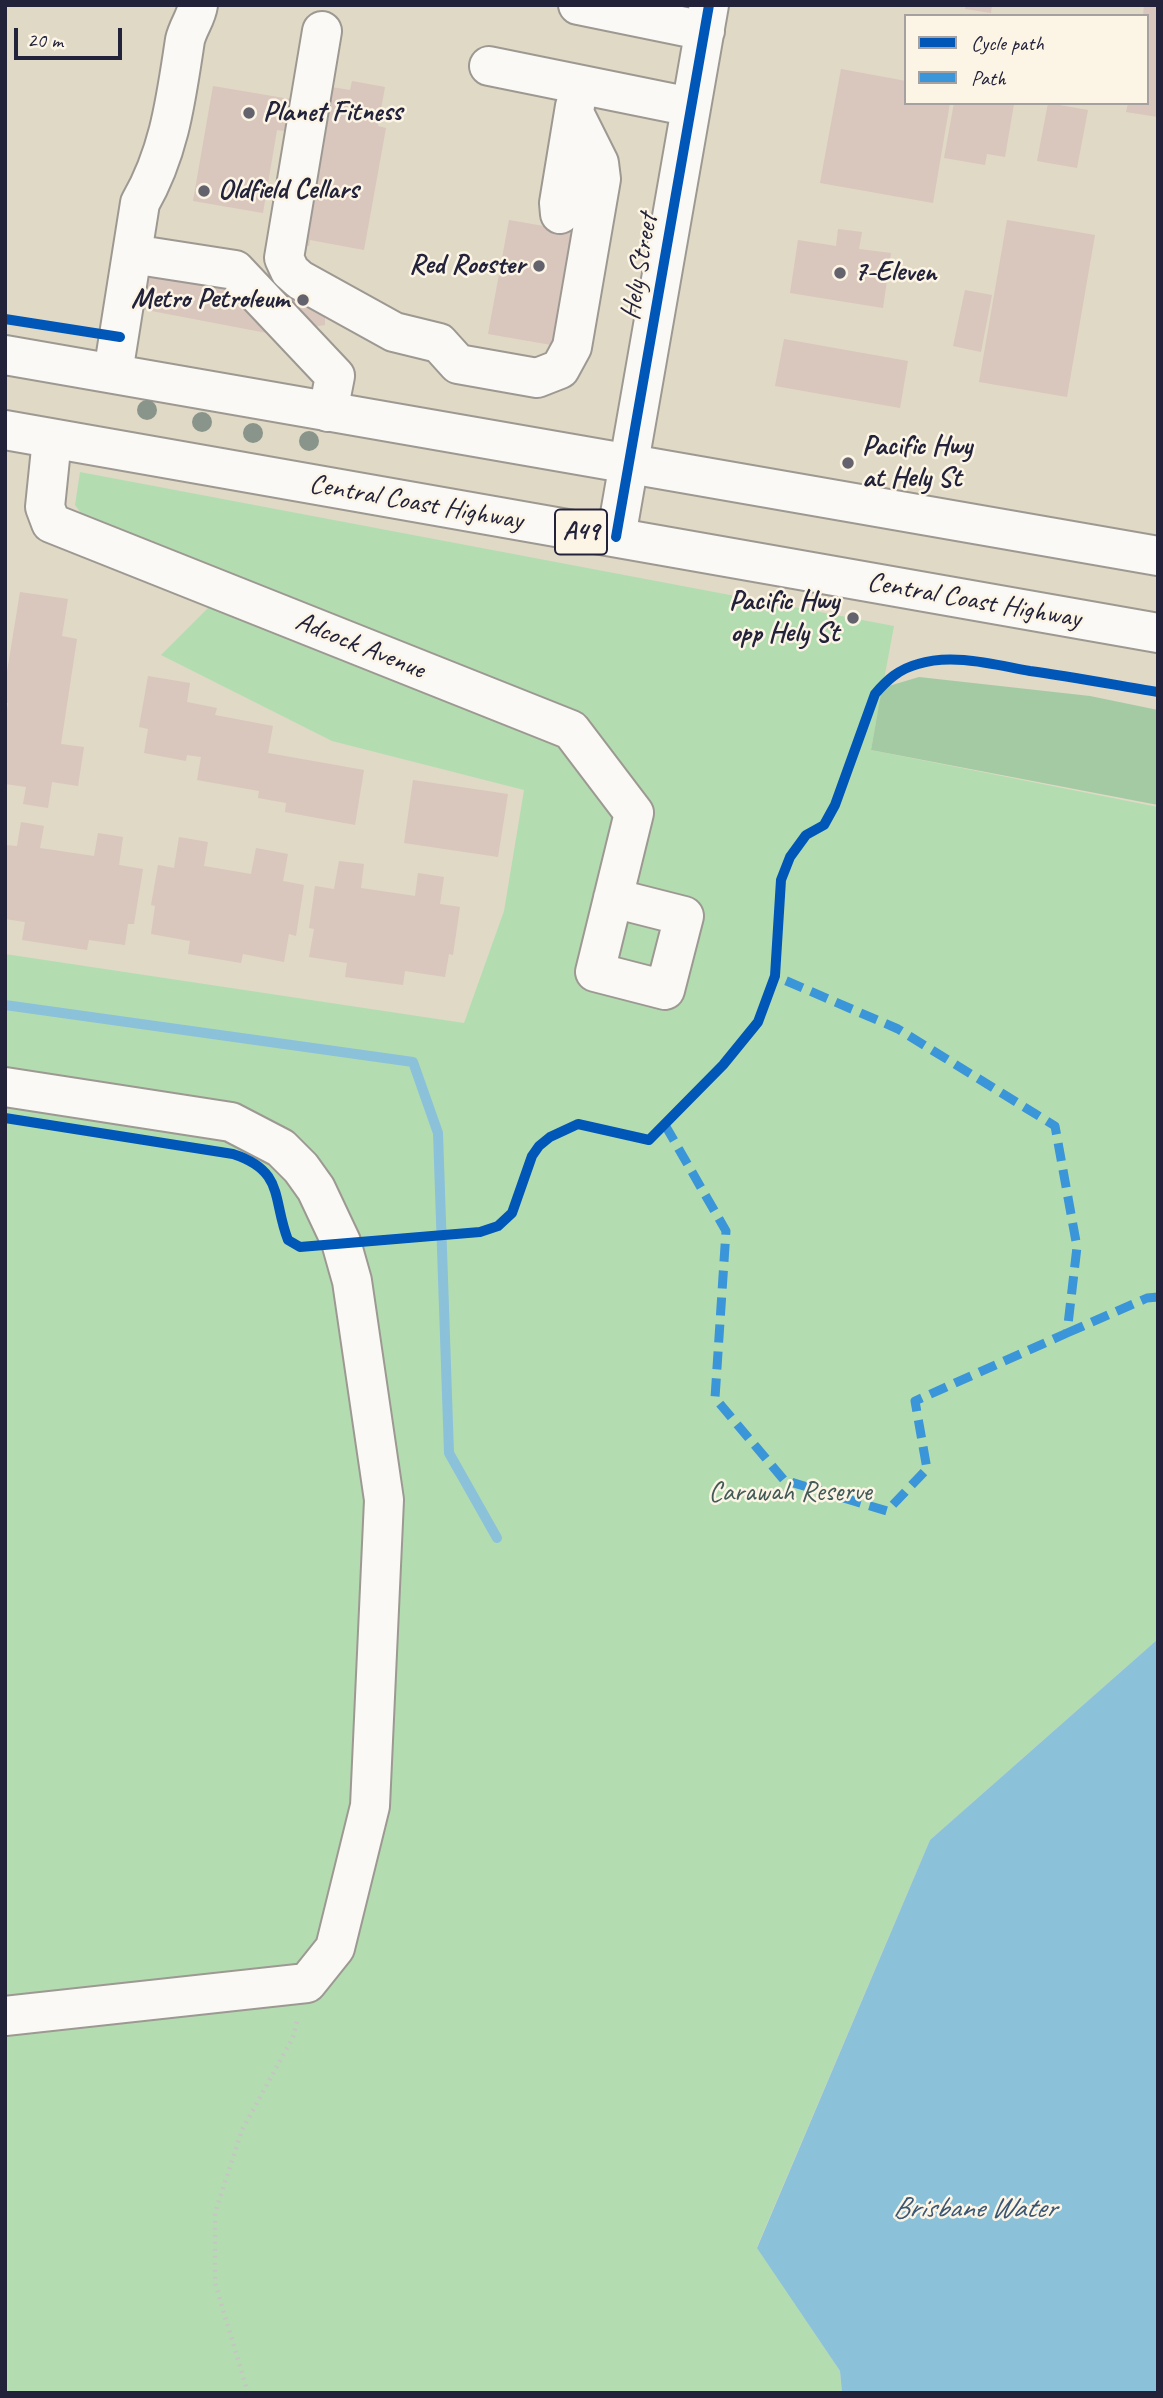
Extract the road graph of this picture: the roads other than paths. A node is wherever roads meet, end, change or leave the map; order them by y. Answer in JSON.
{"nodes":[{"id":1,"x":579,"y":5,"type":"edge"},
{"id":2,"x":197,"y":9,"type":"edge"},
{"id":3,"x":707,"y":18,"type":"edge"},
{"id":4,"x":322,"y":31,"type":"dead end"},
{"id":5,"x":489,"y":66,"type":"dead end"},
{"id":6,"x":576,"y":99,"type":"junction"},
{"id":7,"x":691,"y":107,"type":"junction"},
{"id":8,"x":560,"y":214,"type":"dead end"},
{"id":9,"x":132,"y":254,"type":"junction"},
{"id":10,"x":5,"y":355,"type":"edge"},
{"id":11,"x":113,"y":373,"type":"junction"},
{"id":12,"x":328,"y":412,"type":"junction"},
{"id":13,"x":5,"y":430,"type":"edge"},
{"id":14,"x":52,"y":439,"type":"junction"},
{"id":15,"x":628,"y":464,"type":"junction"},
{"id":16,"x":616,"y":537,"type":"junction"},
{"id":17,"x":1158,"y":556,"type":"edge"},
{"id":18,"x":1158,"y":633,"type":"edge"},
{"id":19,"x":613,"y":898,"type":"dead end"},
{"id":20,"x":5,"y":1087,"type":"edge"},
{"id":21,"x":5,"y":2016,"type":"edge"}],
"edges":[{"from":1,"to":3,"type":"main road"},
{"from":2,"to":9,"type":"main road"},
{"from":3,"to":7,"type":"main road","name":"Hely Street"},
{"from":4,"to":6,"type":"main road"},
{"from":5,"to":6,"type":"main road"},
{"from":6,"to":7,"type":"main road"},
{"from":6,"to":8,"type":"main road"},
{"from":7,"to":15,"type":"main road","name":"Hely Street"},
{"from":9,"to":11,"type":"main road"},
{"from":9,"to":12,"type":"main road"},
{"from":10,"to":11,"type":"main road"},
{"from":11,"to":12,"type":"main road"},
{"from":12,"to":15,"type":"main road"},
{"from":13,"to":14,"type":"main road","name":"Central Coast Highway","number":"A49"},
{"from":14,"to":16,"type":"main road","name":"Central Coast Highway","number":"A49"},
{"from":14,"to":19,"type":"main road","name":"Adcock Avenue"},
{"from":15,"to":16,"type":"main road","name":"Hely Street"},
{"from":15,"to":17,"type":"main road"},
{"from":16,"to":18,"type":"main road","name":"Central Coast Highway","number":"A49"},
{"from":20,"to":21,"type":"main road"}]}
